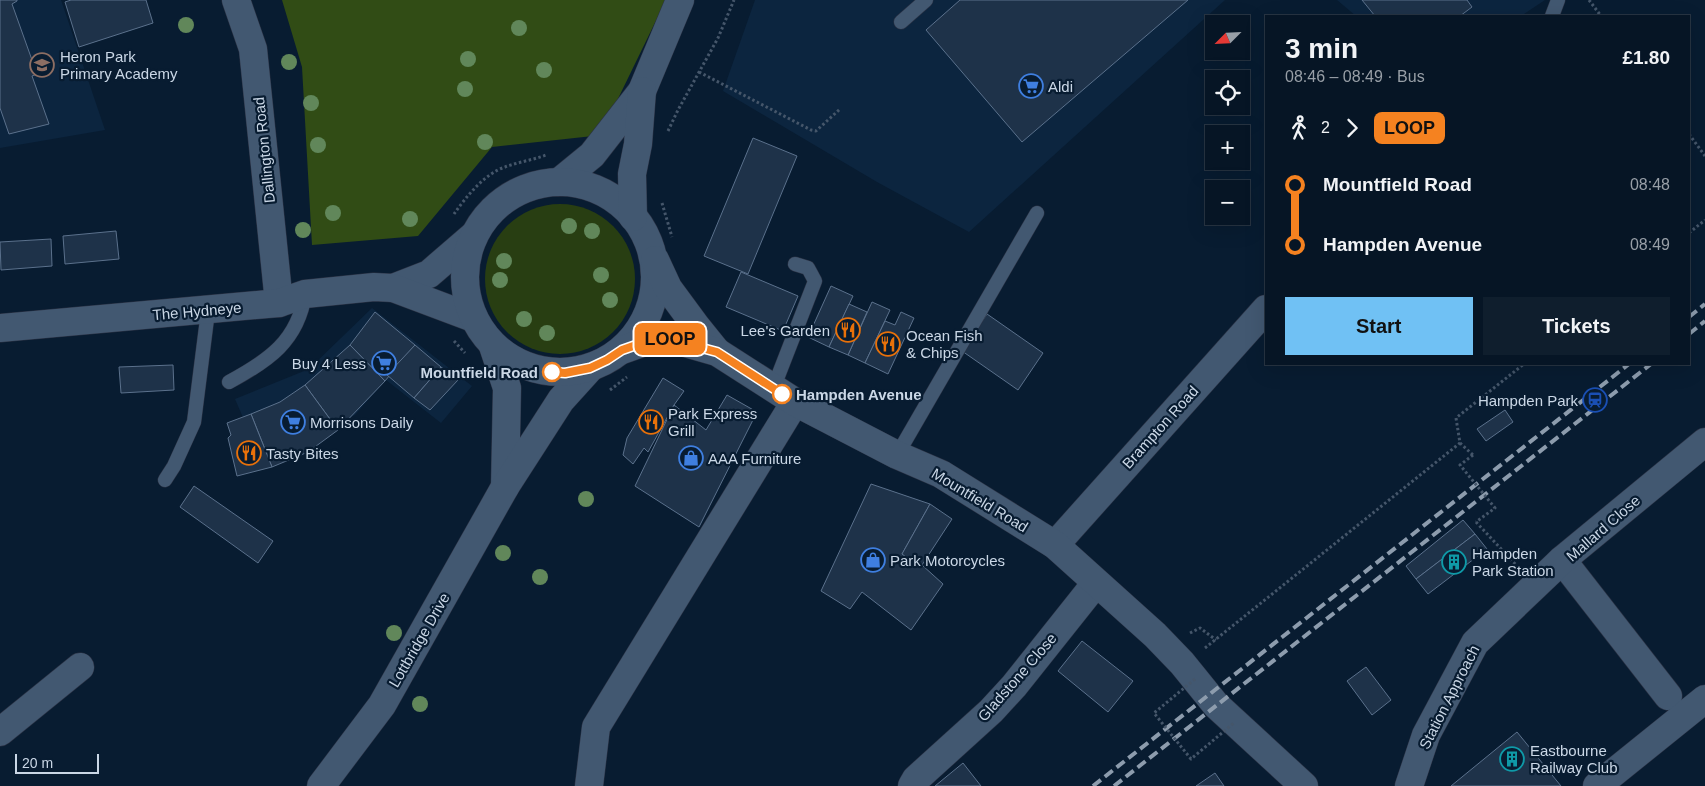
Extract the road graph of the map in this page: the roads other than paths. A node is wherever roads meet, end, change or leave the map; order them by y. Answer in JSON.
{"nodes":[{"id":1,"x":236,"y":0,"type":"edge"},
{"id":2,"x":680,"y":0,"type":"edge"},
{"id":3,"x":926,"y":0,"type":"edge"},
{"id":4,"x":1558,"y":0,"type":"edge"},
{"id":5,"x":1552,"y":15,"type":"edge"},
{"id":6,"x":901,"y":22,"type":"dead end"},
{"id":7,"x":642,"y":91,"type":"junction"},
{"id":8,"x":559,"y":182,"type":"junction"},
{"id":9,"x":1037,"y":213,"type":"dead end"},
{"id":10,"x":633,"y":217,"type":"junction"},
{"id":11,"x":474,"y":236,"type":"junction"},
{"id":12,"x":663,"y":249,"type":"junction"},
{"id":13,"x":795,"y":264,"type":"dead end"},
{"id":14,"x":392,"y":288,"type":"junction"},
{"id":15,"x":305,"y":294,"type":"junction"},
{"id":16,"x":279,"y":303,"type":"junction"},
{"id":17,"x":1265,"y":310,"type":"edge"},
{"id":18,"x":208,"y":311,"type":"junction"},
{"id":19,"x":473,"y":318,"type":"junction"},
{"id":20,"x":0,"y":328,"type":"edge"},
{"id":21,"x":717,"y":352,"type":"junction"},
{"id":22,"x":482,"y":353,"type":"junction"},
{"id":23,"x":628,"y":361,"type":"junction"},
{"id":24,"x":590,"y":368,"type":"junction"},
{"id":25,"x":229,"y":382,"type":"dead end"},
{"id":26,"x":784,"y":396,"type":"junction"},
{"id":27,"x":1705,"y":442,"type":"edge"},
{"id":28,"x":897,"y":455,"type":"junction"},
{"id":29,"x":165,"y":480,"type":"dead end"},
{"id":30,"x":505,"y":487,"type":"junction"},
{"id":31,"x":1055,"y":546,"type":"junction"},
{"id":32,"x":1562,"y":560,"type":"junction"},
{"id":33,"x":1096,"y":583,"type":"junction"},
{"id":34,"x":80,"y":667,"type":"dead end"},
{"id":35,"x":1668,"y":696,"type":"dead end"},
{"id":36,"x":1705,"y":699,"type":"edge"},
{"id":37,"x":0,"y":732,"type":"edge"},
{"id":38,"x":1407,"y":784,"type":"edge"},
{"id":39,"x":321,"y":786,"type":"edge"},
{"id":40,"x":589,"y":786,"type":"edge"},
{"id":41,"x":912,"y":786,"type":"edge"},
{"id":42,"x":1304,"y":786,"type":"edge"},
{"id":43,"x":1597,"y":786,"type":"edge"}],
"edges":[{"from":1,"to":16,"type":"street","name":"Dallington Road"},
{"from":2,"to":7,"type":"street"},
{"from":3,"to":6,"type":"lane"},
{"from":4,"to":5,"type":"lane"},
{"from":7,"to":8,"type":"street"},
{"from":7,"to":10,"type":"street"},
{"from":8,"to":10,"type":"street"},
{"from":8,"to":11,"type":"street"},
{"from":9,"to":28,"type":"lane"},
{"from":10,"to":12,"type":"street"},
{"from":11,"to":14,"type":"street","name":"The Hydneye"},
{"from":11,"to":19,"type":"street"},
{"from":12,"to":21,"type":"street","name":"Mountfield Road"},
{"from":12,"to":23,"type":"street"},
{"from":13,"to":26,"type":"lane"},
{"from":14,"to":15,"type":"street","name":"The Hydneye"},
{"from":14,"to":19,"type":"street","name":"The Hydneye"},
{"from":15,"to":16,"type":"street","name":"The Hydneye"},
{"from":15,"to":25,"type":"lane"},
{"from":16,"to":18,"type":"street","name":"The Hydneye"},
{"from":17,"to":31,"type":"street","name":"Brampton Road"},
{"from":18,"to":20,"type":"street","name":"The Hydneye"},
{"from":18,"to":29,"type":"lane"},
{"from":19,"to":22,"type":"street"},
{"from":21,"to":23,"type":"street","name":"Mountfield Road"},
{"from":21,"to":26,"type":"street","name":"Mountfield Road"},
{"from":22,"to":24,"type":"street"},
{"from":22,"to":30,"type":"street","name":"Lottbridge Drive"},
{"from":23,"to":24,"type":"street"},
{"from":24,"to":30,"type":"street","name":"Lottbridge Drive"},
{"from":26,"to":28,"type":"street","name":"Mountfield Road"},
{"from":26,"to":40,"type":"street"},
{"from":27,"to":32,"type":"street","name":"Mallard Close"},
{"from":28,"to":31,"type":"street","name":"Mountfield Road"},
{"from":30,"to":39,"type":"street","name":"Lottbridge Drive"},
{"from":31,"to":33,"type":"street","name":"Mountfield Road"},
{"from":32,"to":35,"type":"street","name":"Mallard Close"},
{"from":32,"to":38,"type":"street","name":"Station Approach"},
{"from":33,"to":41,"type":"street","name":"Gladstone Close"},
{"from":33,"to":42,"type":"street","name":"Mountfield Road"},
{"from":34,"to":37,"type":"street"},
{"from":36,"to":43,"type":"street"}]}
